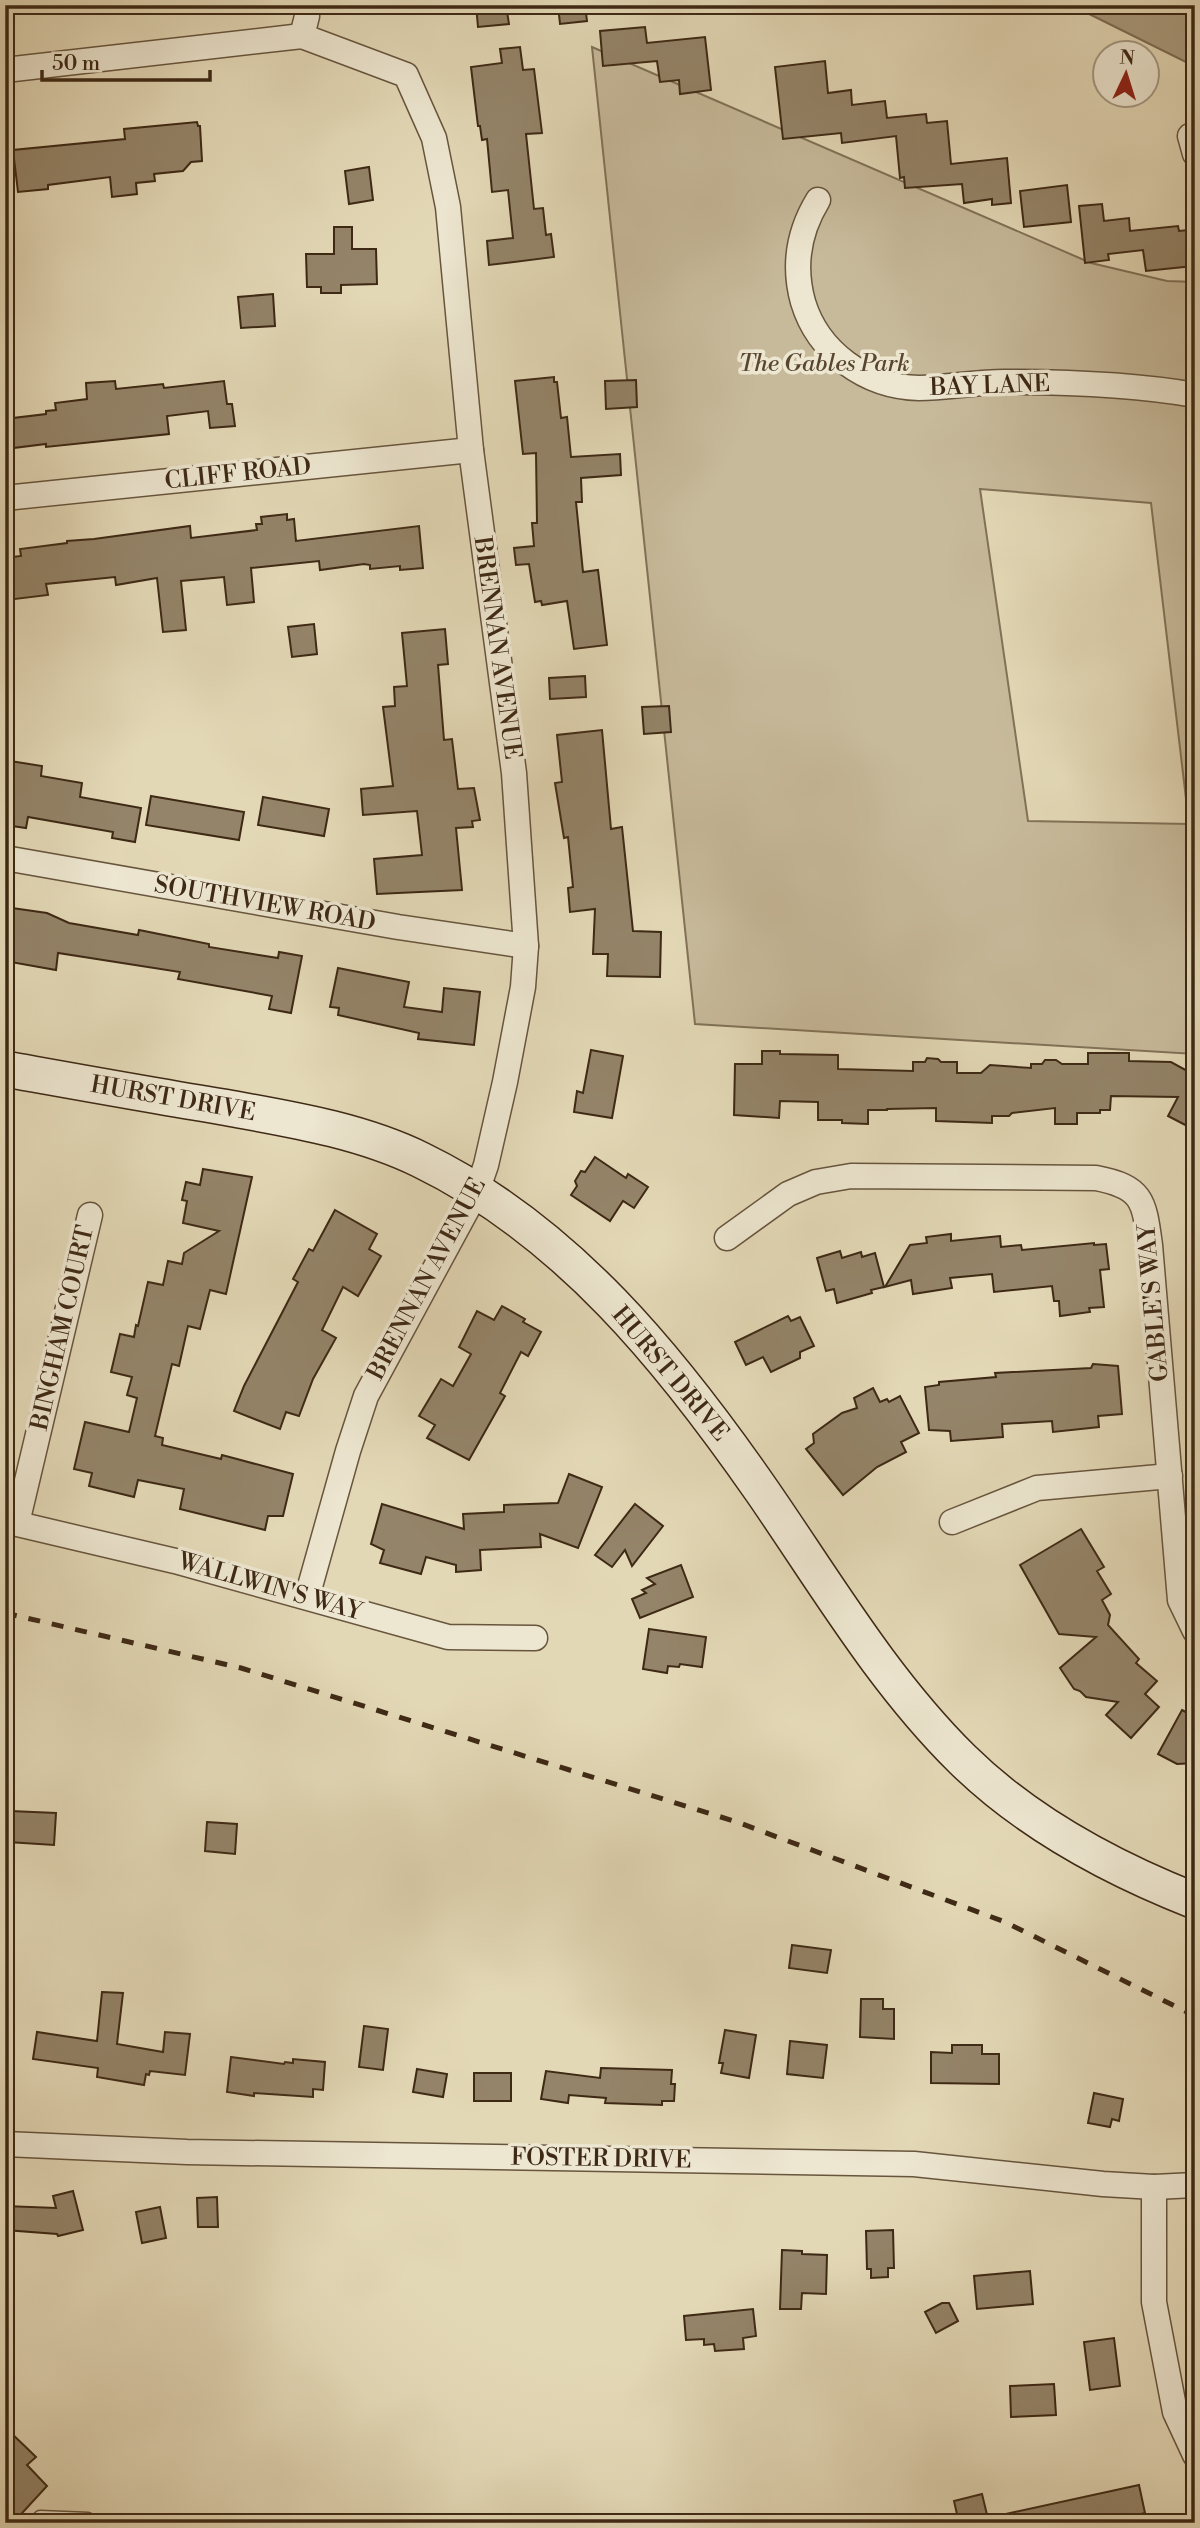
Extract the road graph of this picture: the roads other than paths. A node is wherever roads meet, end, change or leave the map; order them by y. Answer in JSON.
{"nodes":[{"id":1,"x":306,"y":5,"type":"edge"},
{"id":2,"x":302,"y":36,"type":"junction"},
{"id":3,"x":5,"y":70,"type":"edge"},
{"id":4,"x":818,"y":200,"type":"dead end"},
{"id":5,"x":1195,"y":395,"type":"edge"},
{"id":6,"x":471,"y":450,"type":"junction"},
{"id":7,"x":5,"y":498,"type":"edge"},
{"id":8,"x":5,"y":858,"type":"edge"},
{"id":9,"x":526,"y":946,"type":"junction"},
{"id":10,"x":5,"y":1069,"type":"edge"},
{"id":11,"x":477,"y":1191,"type":"junction"},
{"id":12,"x":90,"y":1214,"type":"dead end"},
{"id":13,"x":727,"y":1238,"type":"dead end"},
{"id":14,"x":1170,"y":1476,"type":"junction"},
{"id":15,"x":11,"y":1522,"type":"edge"},
{"id":16,"x":952,"y":1522,"type":"dead end"},
{"id":17,"x":307,"y":1597,"type":"junction"},
{"id":18,"x":1195,"y":1630,"type":"edge"},
{"id":19,"x":535,"y":1638,"type":"dead end"},
{"id":20,"x":1195,"y":1901,"type":"edge"},
{"id":21,"x":5,"y":2144,"type":"edge"},
{"id":22,"x":1195,"y":2185,"type":"edge"},
{"id":23,"x":1154,"y":2187,"type":"junction"},
{"id":24,"x":1195,"y":2455,"type":"edge"},
{"id":25,"x":88,"y":2519,"type":"dead end"},
{"id":26,"x":34,"y":2523,"type":"edge"}],
"edges":[{"from":1,"to":2,"type":"street"},
{"from":2,"to":3,"type":"street","name":"BRENNAN AVENUE"},
{"from":2,"to":6,"type":"street","name":"BRENNAN AVENUE"},
{"from":4,"to":5,"type":"street","name":"BAY LANE"},
{"from":6,"to":7,"type":"street","name":"CLIFF ROAD"},
{"from":6,"to":9,"type":"street","name":"BRENNAN AVENUE"},
{"from":8,"to":9,"type":"street","name":"SOUTHVIEW ROAD"},
{"from":9,"to":11,"type":"street","name":"BRENNAN AVENUE"},
{"from":10,"to":11,"type":"street","name":"HURST DRIVE"},
{"from":11,"to":17,"type":"street","name":"BRENNAN AVENUE"},
{"from":11,"to":20,"type":"street","name":"HURST DRIVE"},
{"from":12,"to":15,"type":"street","name":"BINGHAM COURT"},
{"from":13,"to":14,"type":"street","name":"GABLE'S WAY"},
{"from":14,"to":16,"type":"street"},
{"from":14,"to":18,"type":"street","name":"GABLE'S WAY"},
{"from":15,"to":17,"type":"street","name":"WALLWIN'S WAY"},
{"from":17,"to":19,"type":"street","name":"WALLWIN'S WAY"},
{"from":21,"to":23,"type":"street","name":"FOSTER DRIVE"},
{"from":22,"to":23,"type":"street","name":"FOSTER DRIVE"},
{"from":23,"to":24,"type":"street"},
{"from":25,"to":26,"type":"lane"}]}
